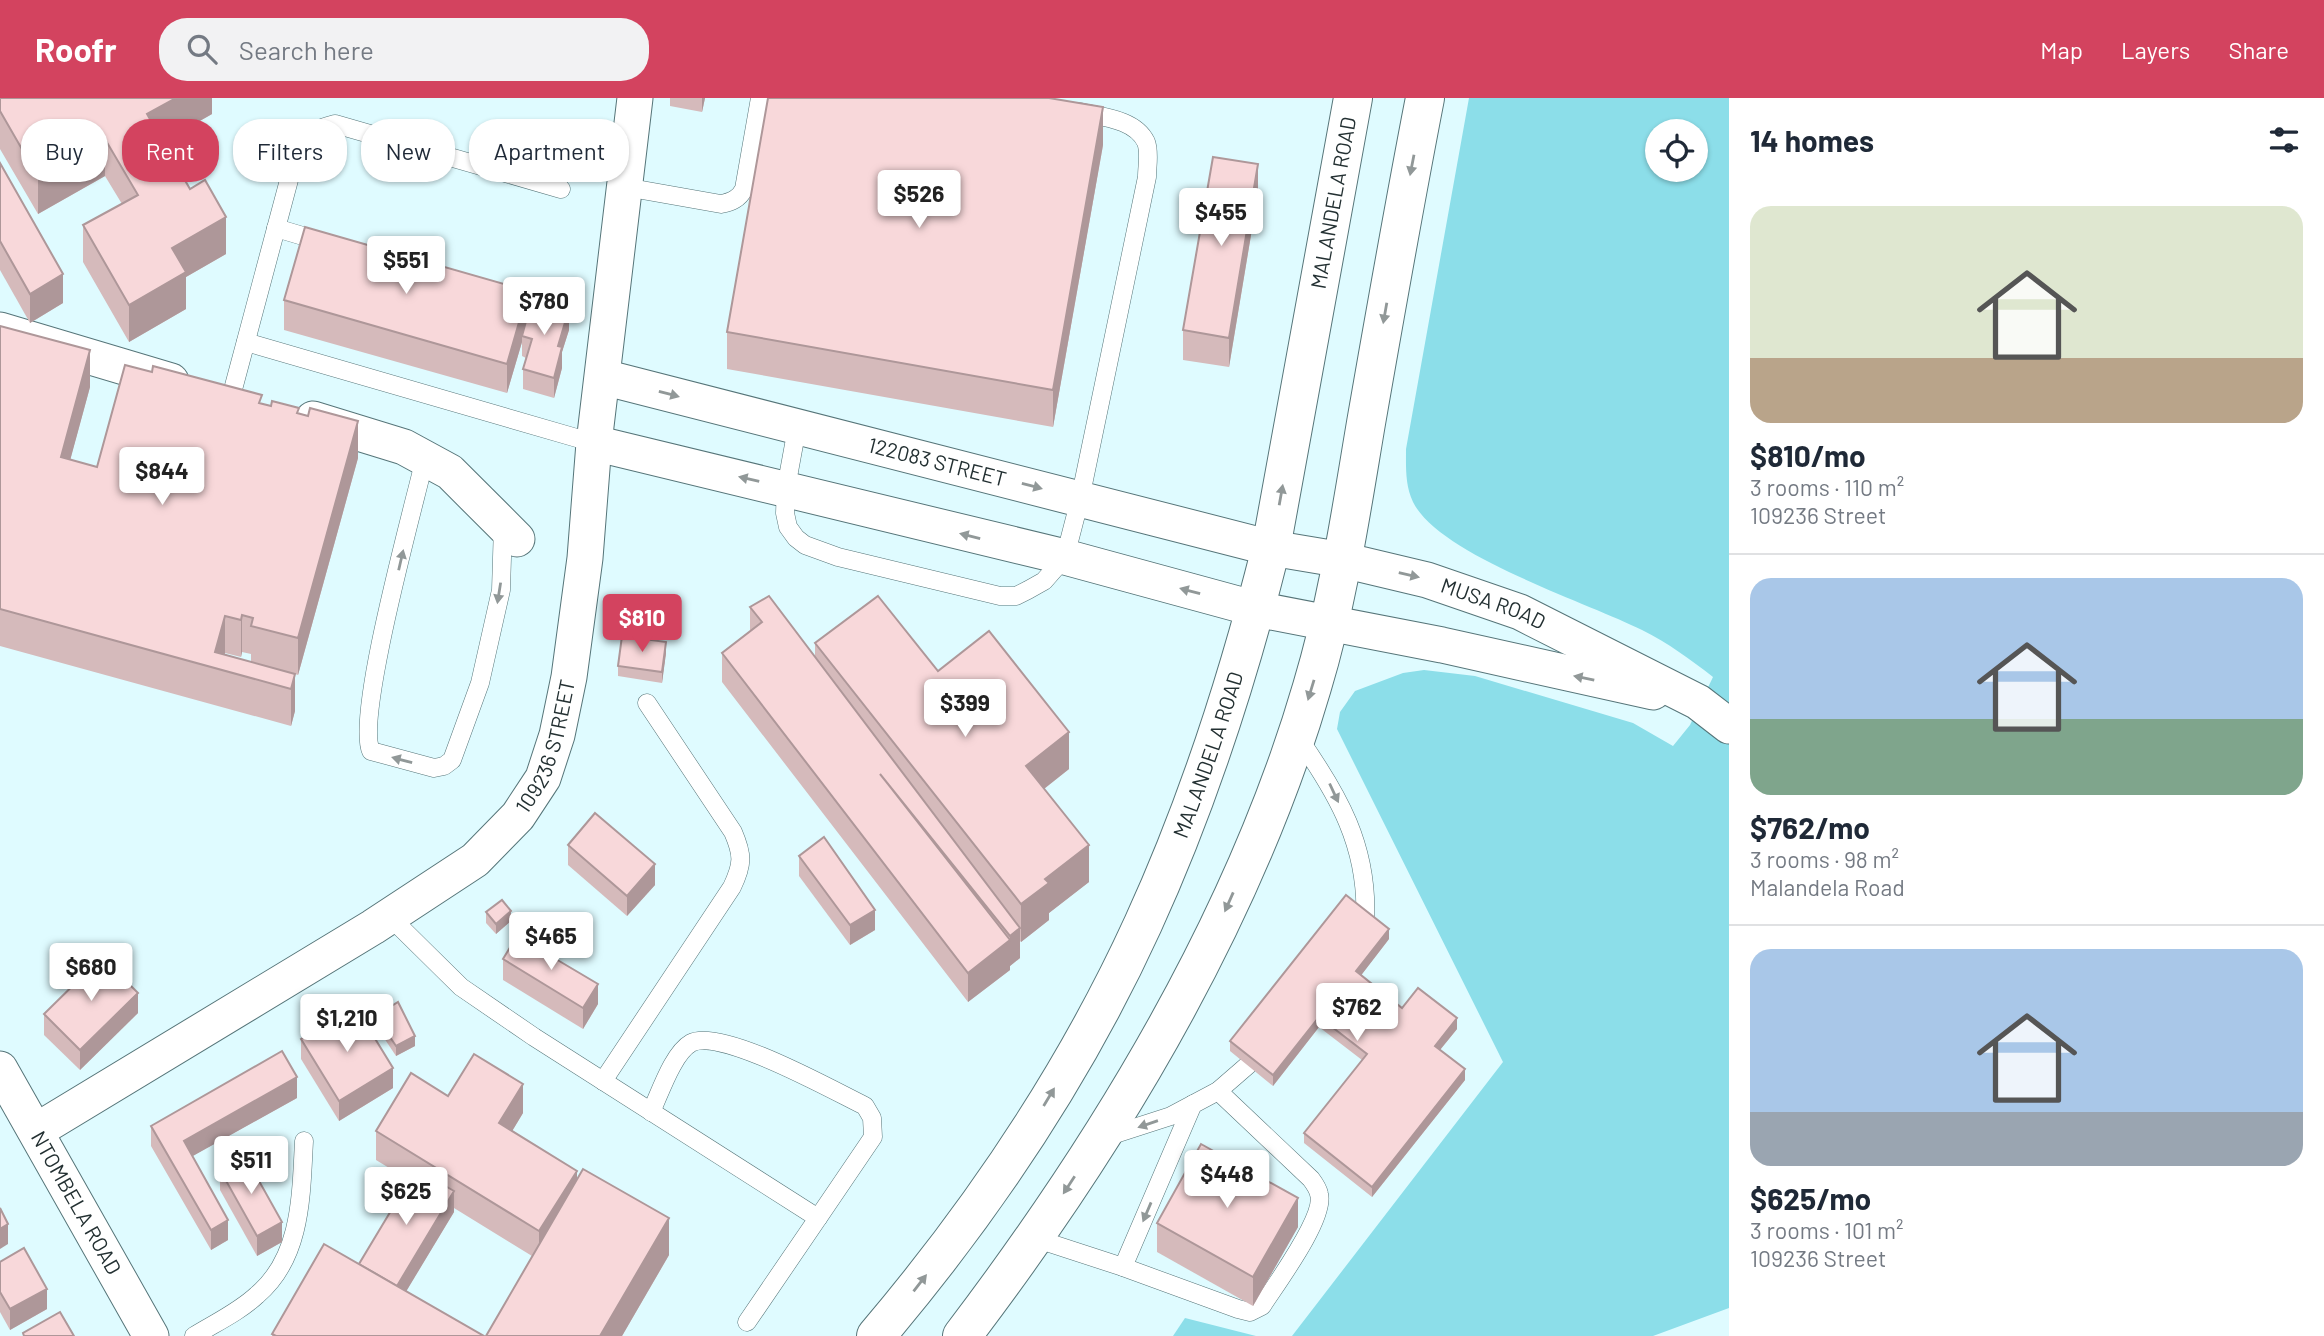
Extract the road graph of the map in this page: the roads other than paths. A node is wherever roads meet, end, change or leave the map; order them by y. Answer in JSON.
{"nodes":[{"id":1,"x":635,"y":98,"type":"edge"},
{"id":2,"x":760,"y":98,"type":"edge"},
{"id":3,"x":1353,"y":98,"type":"edge"},
{"id":4,"x":1425,"y":98,"type":"edge"},
{"id":5,"x":1069,"y":110,"type":"edge"},
{"id":6,"x":625,"y":187,"type":"junction"},
{"id":7,"x":561,"y":190,"type":"dead end"},
{"id":8,"x":276,"y":228,"type":"junction"},
{"id":9,"x":341,"y":247,"type":"edge"},
{"id":10,"x":0,"y":330,"type":"edge"},
{"id":11,"x":246,"y":342,"type":"junction"},
{"id":12,"x":603,"y":377,"type":"junction"},
{"id":13,"x":231,"y":397,"type":"junction"},
{"id":14,"x":797,"y":428,"type":"junction"},
{"id":15,"x":594,"y":443,"type":"junction"},
{"id":16,"x":425,"y":458,"type":"junction"},
{"id":17,"x":786,"y":488,"type":"junction"},
{"id":18,"x":1080,"y":499,"type":"junction"},
{"id":19,"x":510,"y":532,"type":"joint"},
{"id":20,"x":1271,"y":548,"type":"junction"},
{"id":21,"x":1065,"y":557,"type":"junction"},
{"id":22,"x":1343,"y":560,"type":"junction"},
{"id":23,"x":1256,"y":609,"type":"junction"},
{"id":24,"x":1329,"y":624,"type":"junction"},
{"id":25,"x":1698,"y":702,"type":"junction"},
{"id":26,"x":647,"y":703,"type":"dead end"},
{"id":27,"x":1729,"y":726,"type":"edge"},
{"id":28,"x":1297,"y":736,"type":"junction"},
{"id":29,"x":390,"y":917,"type":"junction"},
{"id":30,"x":1365,"y":921,"type":"edge"},
{"id":31,"x":1248,"y":1066,"type":"edge"},
{"id":32,"x":0,"y":1069,"type":"edge"},
{"id":33,"x":603,"y":1081,"type":"junction"},
{"id":34,"x":1218,"y":1091,"type":"junction"},
{"id":35,"x":1193,"y":1104,"type":"junction"},
{"id":36,"x":651,"y":1112,"type":"junction"},
{"id":37,"x":36,"y":1130,"type":"junction"},
{"id":38,"x":1099,"y":1139,"type":"junction"},
{"id":39,"x":304,"y":1141,"type":"dead end"},
{"id":40,"x":818,"y":1218,"type":"junction"},
{"id":41,"x":1034,"y":1238,"type":"junction"},
{"id":42,"x":1123,"y":1267,"type":"junction"},
{"id":43,"x":747,"y":1322,"type":"dead end"},
{"id":44,"x":151,"y":1336,"type":"edge"},
{"id":45,"x":194,"y":1336,"type":"edge"},
{"id":46,"x":876,"y":1336,"type":"edge"},
{"id":47,"x":962,"y":1336,"type":"edge"}],
"edges":[{"from":1,"to":6,"type":"street","name":"109236 STREET"},
{"from":2,"to":6,"type":"lane"},
{"from":20,"to":3,"type":"main road","name":"MALANDELA ROAD","one_way":true},
{"from":4,"to":22,"type":"main road","one_way":true},
{"from":5,"to":18,"type":"lane"},
{"from":6,"to":12,"type":"street","name":"109236 STREET"},
{"from":7,"to":8,"type":"lane"},
{"from":8,"to":9,"type":"lane"},
{"from":8,"to":11,"type":"lane"},
{"from":10,"to":13,"type":"street"},
{"from":11,"to":13,"type":"lane"},
{"from":11,"to":15,"type":"lane"},
{"from":12,"to":14,"type":"street","name":"122083 STREET","one_way":true},
{"from":12,"to":15,"type":"street","name":"109236 STREET"},
{"from":13,"to":16,"type":"street"},
{"from":14,"to":17,"type":"lane"},
{"from":14,"to":18,"type":"street","name":"122083 STREET","one_way":true},
{"from":17,"to":15,"type":"street","one_way":true},
{"from":15,"to":29,"type":"street","name":"109236 STREET"},
{"from":16,"to":19,"type":"street"},
{"from":19,"to":16,"type":"lane","one_way":true},
{"from":21,"to":17,"type":"street","one_way":true},
{"from":17,"to":21,"type":"lane"},
{"from":18,"to":20,"type":"street","name":"122083 STREET"},
{"from":18,"to":21,"type":"lane"},
{"from":20,"to":22,"type":"street","name":"MUSA ROAD"},
{"from":20,"to":23,"type":"main road","name":"MALANDELA ROAD"},
{"from":23,"to":21,"type":"street","one_way":true},
{"from":22,"to":24,"type":"main road"},
{"from":22,"to":25,"type":"street","name":"MUSA ROAD","one_way":true},
{"from":23,"to":24,"type":"street","name":"MUSA ROAD"},
{"from":46,"to":23,"type":"main road","name":"MALANDELA ROAD","one_way":true},
{"from":25,"to":24,"type":"street","name":"MUSA ROAD","one_way":true},
{"from":24,"to":28,"type":"main road","one_way":true},
{"from":25,"to":27,"type":"street","name":"MUSA ROAD"},
{"from":26,"to":33,"type":"lane"},
{"from":28,"to":30,"type":"lane","one_way":true},
{"from":28,"to":38,"type":"main road","one_way":true},
{"from":29,"to":33,"type":"lane"},
{"from":29,"to":37,"type":"street","name":"109236 STREET"},
{"from":31,"to":34,"type":"lane"},
{"from":32,"to":37,"type":"street","name":"NTOMBELA ROAD"},
{"from":33,"to":36,"type":"lane"},
{"from":34,"to":35,"type":"lane"},
{"from":34,"to":42,"type":"lane"},
{"from":35,"to":38,"type":"lane","one_way":true},
{"from":35,"to":42,"type":"lane","one_way":true},
{"from":36,"to":40,"type":"lane"},
{"from":36,"to":40,"type":"lane"},
{"from":37,"to":44,"type":"street","name":"NTOMBELA ROAD"},
{"from":38,"to":41,"type":"main road","one_way":true},
{"from":39,"to":45,"type":"lane"},
{"from":40,"to":43,"type":"lane"},
{"from":41,"to":42,"type":"lane"},
{"from":41,"to":47,"type":"main road"}]}
